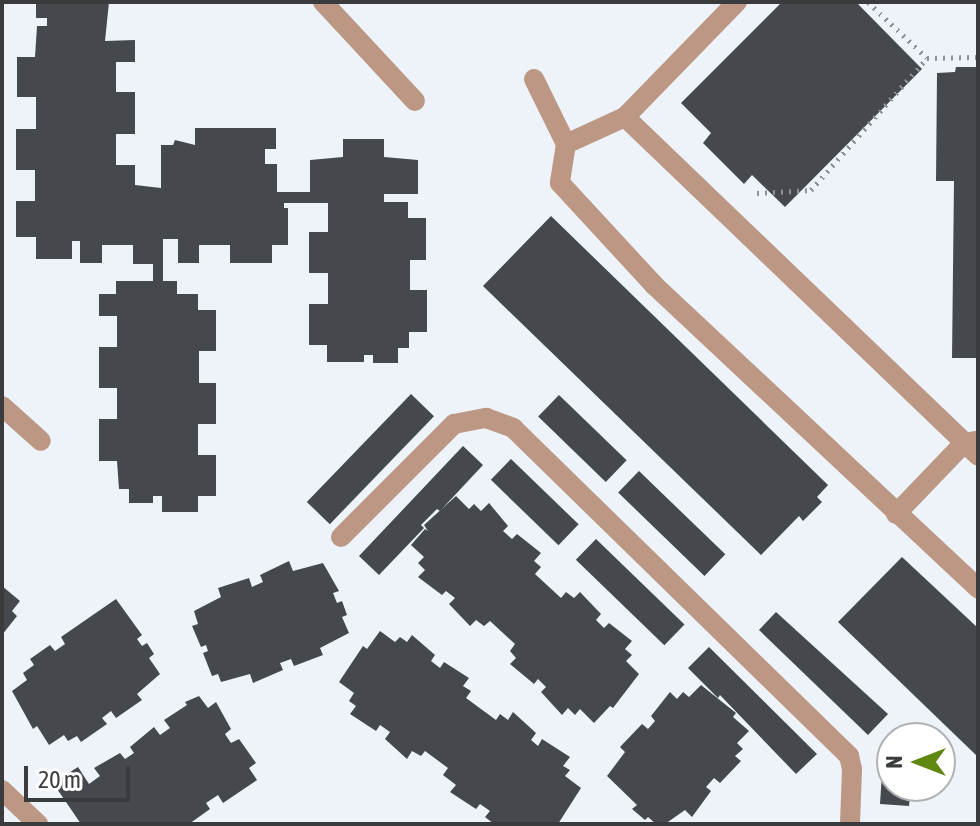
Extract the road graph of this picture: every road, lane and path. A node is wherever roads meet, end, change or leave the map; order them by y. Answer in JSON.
{"nodes":[{"id":1,"x":323,"y":2,"type":"edge"},
{"id":2,"x":737,"y":2,"type":"edge"},
{"id":3,"x":868,"y":2,"type":"edge"},
{"id":4,"x":978,"y":57,"type":"edge"},
{"id":5,"x":927,"y":58,"type":"junction"},
{"id":6,"x":534,"y":79,"type":"dead end"},
{"id":7,"x":415,"y":101,"type":"dead end"},
{"id":8,"x":625,"y":117,"type":"junction"},
{"id":9,"x":566,"y":144,"type":"junction"},
{"id":10,"x":757,"y":193,"type":"dead end"},
{"id":11,"x":2,"y":406,"type":"edge"},
{"id":12,"x":41,"y":441,"type":"dead end"},
{"id":13,"x":973,"y":446,"type":"edge"},
{"id":14,"x":896,"y":514,"type":"junction"},
{"id":15,"x":341,"y":537,"type":"dead end"},
{"id":16,"x":978,"y":588,"type":"edge"},
{"id":17,"x":2,"y":790,"type":"edge"},
{"id":18,"x":38,"y":824,"type":"edge"},
{"id":19,"x":850,"y":824,"type":"edge"}],
"edges":[{"from":1,"to":7,"type":"lane"},
{"from":2,"to":8,"type":"lane"},
{"from":3,"to":5,"type":"path"},
{"from":4,"to":5,"type":"path"},
{"from":5,"to":10,"type":"path"},
{"from":6,"to":9,"type":"lane"},
{"from":8,"to":9,"type":"lane"},
{"from":8,"to":13,"type":"lane"},
{"from":9,"to":14,"type":"lane"},
{"from":11,"to":12,"type":"lane"},
{"from":13,"to":14,"type":"lane"},
{"from":14,"to":16,"type":"lane"},
{"from":15,"to":19,"type":"lane"},
{"from":17,"to":18,"type":"lane"}]}
